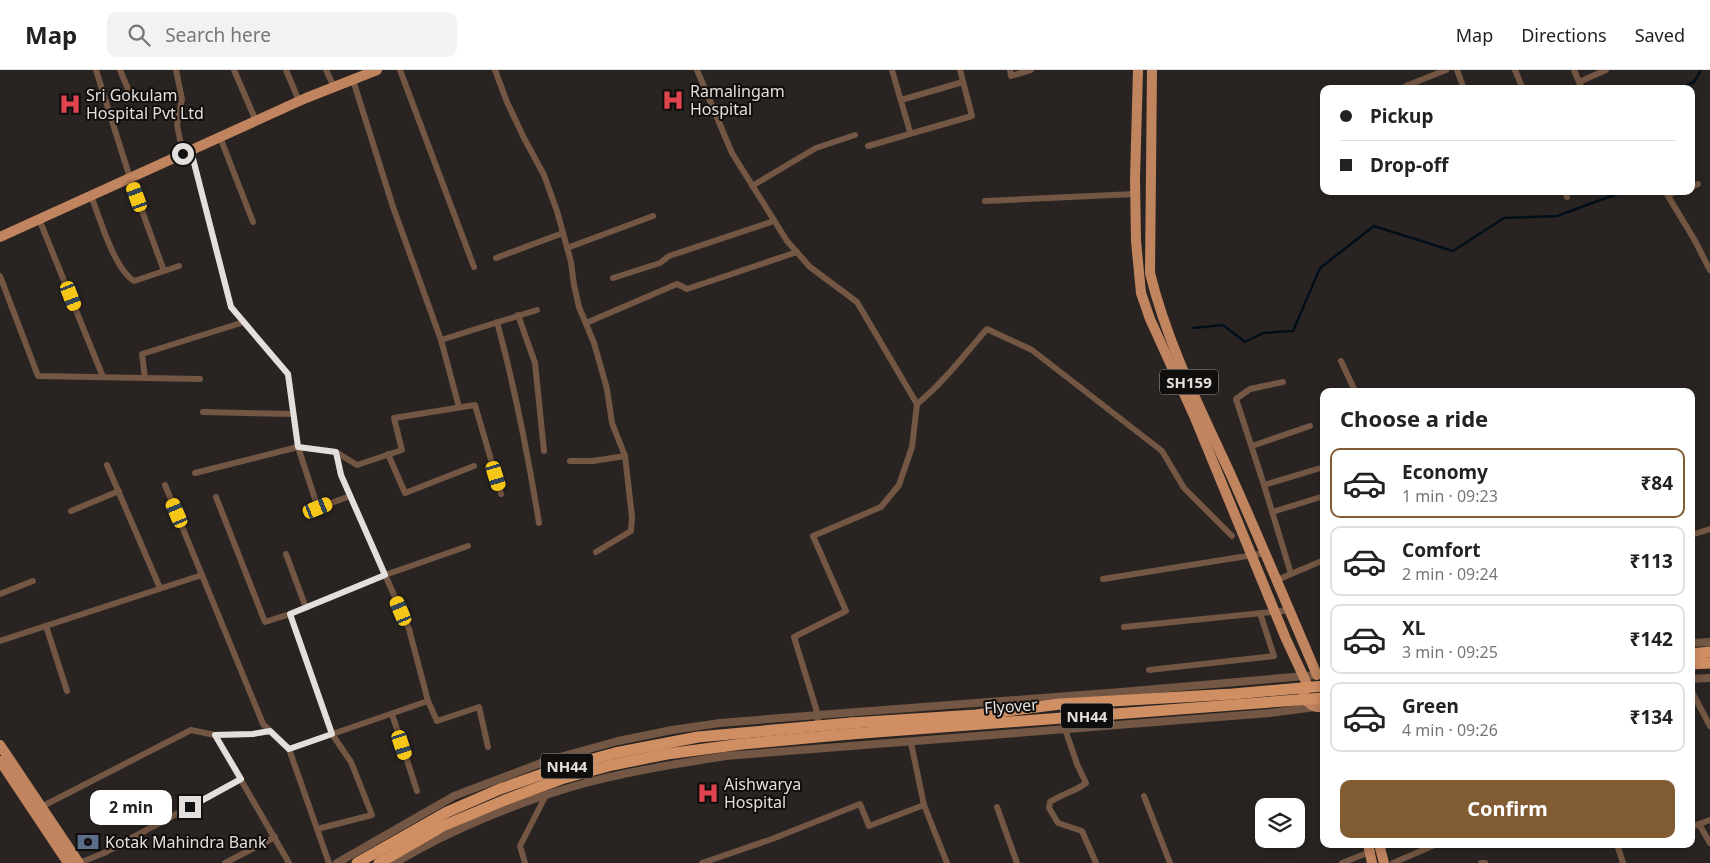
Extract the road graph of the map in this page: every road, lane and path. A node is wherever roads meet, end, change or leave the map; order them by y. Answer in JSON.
{"nodes":[{"id":1,"x":96,"y":70,"type":"edge"},
{"id":2,"x":120,"y":70,"type":"edge"},
{"id":3,"x":176,"y":70,"type":"edge"},
{"id":4,"x":234,"y":70,"type":"edge"},
{"id":5,"x":286,"y":70,"type":"edge"},
{"id":6,"x":326,"y":70,"type":"edge"},
{"id":7,"x":377,"y":70,"type":"edge"},
{"id":8,"x":400,"y":70,"type":"edge"},
{"id":9,"x":495,"y":70,"type":"edge"},
{"id":10,"x":697,"y":70,"type":"edge"},
{"id":11,"x":892,"y":70,"type":"edge"},
{"id":12,"x":960,"y":70,"type":"edge"},
{"id":13,"x":1010,"y":70,"type":"edge"},
{"id":14,"x":1031,"y":70,"type":"edge"},
{"id":15,"x":1138,"y":70,"type":"edge"},
{"id":16,"x":1152,"y":70,"type":"edge"},
{"id":17,"x":1446,"y":70,"type":"edge"},
{"id":18,"x":1457,"y":70,"type":"edge"},
{"id":19,"x":1515,"y":70,"type":"edge"},
{"id":20,"x":1574,"y":70,"type":"edge"},
{"id":21,"x":1606,"y":70,"type":"edge"},
{"id":22,"x":353,"y":80,"type":"junction"},
{"id":23,"x":963,"y":82,"type":"junction"},
{"id":24,"x":1579,"y":82,"type":"junction"},
{"id":25,"x":1408,"y":85,"type":"edge"},
{"id":26,"x":1463,"y":85,"type":"edge"},
{"id":27,"x":1521,"y":85,"type":"edge"},
{"id":28,"x":1580,"y":85,"type":"edge"},
{"id":29,"x":334,"y":87,"type":"junction"},
{"id":30,"x":128,"y":89,"type":"dead end"},
{"id":31,"x":900,"y":100,"type":"junction"},
{"id":32,"x":299,"y":101,"type":"junction"},
{"id":33,"x":256,"y":121,"type":"junction"},
{"id":34,"x":910,"y":132,"type":"junction"},
{"id":35,"x":855,"y":135,"type":"dead end"},
{"id":36,"x":220,"y":137,"type":"junction"},
{"id":37,"x":868,"y":146,"type":"dead end"},
{"id":38,"x":187,"y":152,"type":"junction"},
{"id":39,"x":130,"y":178,"type":"junction"},
{"id":40,"x":752,"y":186,"type":"junction"},
{"id":41,"x":1135,"y":194,"type":"junction"},
{"id":42,"x":1668,"y":195,"type":"edge"},
{"id":43,"x":92,"y":196,"type":"junction"},
{"id":44,"x":985,"y":201,"type":"dead end"},
{"id":45,"x":653,"y":216,"type":"dead end"},
{"id":46,"x":40,"y":219,"type":"junction"},
{"id":47,"x":774,"y":221,"type":"junction"},
{"id":48,"x":253,"y":222,"type":"dead end"},
{"id":49,"x":563,"y":233,"type":"junction"},
{"id":50,"x":0,"y":237,"type":"edge"},
{"id":51,"x":568,"y":248,"type":"junction"},
{"id":52,"x":797,"y":252,"type":"junction"},
{"id":53,"x":496,"y":258,"type":"dead end"},
{"id":54,"x":179,"y":266,"type":"dead end"},
{"id":55,"x":474,"y":267,"type":"dead end"},
{"id":56,"x":1710,"y":270,"type":"edge"},
{"id":57,"x":164,"y":271,"type":"junction"},
{"id":58,"x":0,"y":276,"type":"edge"},
{"id":59,"x":613,"y":278,"type":"dead end"},
{"id":60,"x":537,"y":310,"type":"dead end"},
{"id":61,"x":518,"y":315,"type":"junction"},
{"id":62,"x":244,"y":322,"type":"junction"},
{"id":63,"x":497,"y":322,"type":"junction"},
{"id":64,"x":586,"y":323,"type":"junction"},
{"id":65,"x":441,"y":340,"type":"junction"},
{"id":66,"x":1341,"y":361,"type":"dead end"},
{"id":67,"x":103,"y":377,"type":"junction"},
{"id":68,"x":145,"y":378,"type":"junction"},
{"id":69,"x":200,"y":379,"type":"dead end"},
{"id":70,"x":1283,"y":382,"type":"dead end"},
{"id":71,"x":1354,"y":388,"type":"edge"},
{"id":72,"x":917,"y":404,"type":"junction"},
{"id":73,"x":459,"y":407,"type":"junction"},
{"id":74,"x":203,"y":412,"type":"dead end"},
{"id":75,"x":293,"y":414,"type":"junction"},
{"id":76,"x":1310,"y":426,"type":"dead end"},
{"id":77,"x":1252,"y":446,"type":"junction"},
{"id":78,"x":298,"y":447,"type":"junction"},
{"id":79,"x":544,"y":451,"type":"dead end"},
{"id":80,"x":336,"y":452,"type":"junction"},
{"id":81,"x":388,"y":454,"type":"junction"},
{"id":82,"x":625,"y":456,"type":"junction"},
{"id":83,"x":570,"y":461,"type":"dead end"},
{"id":84,"x":107,"y":465,"type":"dead end"},
{"id":85,"x":474,"y":466,"type":"dead end"},
{"id":86,"x":1320,"y":467,"type":"edge"},
{"id":87,"x":195,"y":473,"type":"dead end"},
{"id":88,"x":165,"y":485,"type":"dead end"},
{"id":89,"x":1264,"y":485,"type":"junction"},
{"id":90,"x":118,"y":491,"type":"junction"},
{"id":91,"x":501,"y":494,"type":"dead end"},
{"id":92,"x":350,"y":496,"type":"junction"},
{"id":93,"x":216,"y":497,"type":"dead end"},
{"id":94,"x":1320,"y":497,"type":"edge"},
{"id":95,"x":71,"y":511,"type":"dead end"},
{"id":96,"x":1272,"y":512,"type":"junction"},
{"id":97,"x":539,"y":523,"type":"dead end"},
{"id":98,"x":1710,"y":529,"type":"edge"},
{"id":99,"x":1695,"y":534,"type":"edge"},
{"id":100,"x":1232,"y":536,"type":"dead end"},
{"id":101,"x":468,"y":546,"type":"dead end"},
{"id":102,"x":596,"y":552,"type":"dead end"},
{"id":103,"x":1266,"y":553,"type":"junction"},
{"id":104,"x":286,"y":554,"type":"dead end"},
{"id":105,"x":1252,"y":556,"type":"junction"},
{"id":106,"x":1320,"y":562,"type":"edge"},
{"id":107,"x":1290,"y":574,"type":"junction"},
{"id":108,"x":202,"y":575,"type":"junction"},
{"id":109,"x":385,"y":575,"type":"junction"},
{"id":110,"x":1103,"y":579,"type":"dead end"},
{"id":111,"x":1277,"y":580,"type":"junction"},
{"id":112,"x":33,"y":581,"type":"dead end"},
{"id":113,"x":160,"y":588,"type":"junction"},
{"id":114,"x":0,"y":594,"type":"edge"},
{"id":115,"x":306,"y":608,"type":"junction"},
{"id":116,"x":1291,"y":610,"type":"junction"},
{"id":117,"x":1275,"y":611,"type":"junction"},
{"id":118,"x":1260,"y":613,"type":"junction"},
{"id":119,"x":290,"y":614,"type":"junction"},
{"id":120,"x":46,"y":626,"type":"junction"},
{"id":121,"x":1124,"y":626,"type":"dead end"},
{"id":122,"x":0,"y":641,"type":"edge"},
{"id":123,"x":1710,"y":642,"type":"edge"},
{"id":124,"x":1695,"y":643,"type":"edge"},
{"id":125,"x":1710,"y":652,"type":"edge"},
{"id":126,"x":1695,"y":654,"type":"edge"},
{"id":127,"x":1710,"y":663,"type":"edge"},
{"id":128,"x":1695,"y":664,"type":"edge"},
{"id":129,"x":1149,"y":670,"type":"dead end"},
{"id":130,"x":1320,"y":673,"type":"edge"},
{"id":131,"x":1320,"y":677,"type":"edge"},
{"id":132,"x":1320,"y":677,"type":"edge"},
{"id":133,"x":1710,"y":678,"type":"edge"},
{"id":134,"x":1304,"y":679,"type":"junction"},
{"id":135,"x":1695,"y":679,"type":"edge"},
{"id":136,"x":66,"y":692,"type":"dead end"},
{"id":137,"x":1695,"y":698,"type":"edge"},
{"id":138,"x":428,"y":701,"type":"junction"},
{"id":139,"x":1320,"y":707,"type":"edge"},
{"id":140,"x":1320,"y":707,"type":"edge"},
{"id":141,"x":1320,"y":707,"type":"edge"},
{"id":142,"x":392,"y":714,"type":"junction"},
{"id":143,"x":1710,"y":726,"type":"edge"},
{"id":144,"x":850,"y":729,"type":"junction"},
{"id":145,"x":1065,"y":730,"type":"junction"},
{"id":146,"x":270,"y":731,"type":"junction"},
{"id":147,"x":821,"y":732,"type":"junction"},
{"id":148,"x":332,"y":734,"type":"junction"},
{"id":149,"x":795,"y":734,"type":"junction"},
{"id":150,"x":215,"y":735,"type":"junction"},
{"id":151,"x":911,"y":743,"type":"junction"},
{"id":152,"x":0,"y":745,"type":"edge"},
{"id":153,"x":488,"y":746,"type":"dead end"},
{"id":154,"x":289,"y":749,"type":"junction"},
{"id":155,"x":1,"y":764,"type":"edge"},
{"id":156,"x":241,"y":779,"type":"junction"},
{"id":157,"x":417,"y":791,"type":"dead end"},
{"id":158,"x":1144,"y":796,"type":"dead end"},
{"id":159,"x":545,"y":797,"type":"junction"},
{"id":160,"x":924,"y":805,"type":"junction"},
{"id":161,"x":41,"y":807,"type":"junction"},
{"id":162,"x":997,"y":808,"type":"dead end"},
{"id":163,"x":1710,"y":820,"type":"edge"},
{"id":164,"x":1699,"y":824,"type":"junction"},
{"id":165,"x":1695,"y":826,"type":"edge"},
{"id":166,"x":317,"y":829,"type":"junction"},
{"id":167,"x":274,"y":837,"type":"junction"},
{"id":168,"x":1710,"y":843,"type":"edge"},
{"id":169,"x":1369,"y":848,"type":"edge"},
{"id":170,"x":1380,"y":848,"type":"edge"},
{"id":171,"x":1428,"y":848,"type":"edge"},
{"id":172,"x":1618,"y":848,"type":"edge"},
{"id":173,"x":68,"y":863,"type":"edge"},
{"id":174,"x":79,"y":863,"type":"edge"},
{"id":175,"x":225,"y":863,"type":"edge"},
{"id":176,"x":290,"y":863,"type":"edge"},
{"id":177,"x":329,"y":863,"type":"edge"},
{"id":178,"x":337,"y":863,"type":"edge"},
{"id":179,"x":357,"y":863,"type":"edge"},
{"id":180,"x":379,"y":863,"type":"edge"},
{"id":181,"x":395,"y":863,"type":"edge"},
{"id":182,"x":525,"y":863,"type":"edge"},
{"id":183,"x":702,"y":863,"type":"edge"},
{"id":184,"x":947,"y":863,"type":"edge"},
{"id":185,"x":1017,"y":863,"type":"edge"},
{"id":186,"x":1096,"y":863,"type":"edge"},
{"id":187,"x":1170,"y":863,"type":"edge"},
{"id":188,"x":1342,"y":863,"type":"edge"},
{"id":189,"x":1372,"y":863,"type":"edge"},
{"id":190,"x":1384,"y":863,"type":"edge"},
{"id":191,"x":1393,"y":863,"type":"edge"},
{"id":192,"x":1623,"y":863,"type":"edge"}],
"edges":[{"from":1,"to":39,"type":"street"},
{"from":2,"to":30,"type":"street"},
{"from":3,"to":38,"type":"street"},
{"from":4,"to":33,"type":"street"},
{"from":5,"to":32,"type":"street"},
{"from":6,"to":29,"type":"street"},
{"from":7,"to":22,"type":"main road"},
{"from":8,"to":55,"type":"street"},
{"from":9,"to":49,"type":"street"},
{"from":10,"to":40,"type":"street"},
{"from":11,"to":31,"type":"street"},
{"from":12,"to":23,"type":"street"},
{"from":13,"to":14,"type":"street"},
{"from":15,"to":41,"type":"main road"},
{"from":16,"to":103,"type":"main road","number":"SH159"},
{"from":17,"to":25,"type":"street"},
{"from":18,"to":26,"type":"street"},
{"from":19,"to":27,"type":"street"},
{"from":20,"to":24,"type":"street"},
{"from":21,"to":24,"type":"street"},
{"from":22,"to":29,"type":"main road"},
{"from":22,"to":65,"type":"street"},
{"from":23,"to":31,"type":"street"},
{"from":23,"to":34,"type":"street"},
{"from":24,"to":28,"type":"street"},
{"from":29,"to":32,"type":"main road"},
{"from":31,"to":34,"type":"street"},
{"from":32,"to":33,"type":"main road"},
{"from":33,"to":36,"type":"main road"},
{"from":34,"to":37,"type":"street"},
{"from":35,"to":40,"type":"street"},
{"from":36,"to":38,"type":"main road"},
{"from":36,"to":48,"type":"street"},
{"from":38,"to":39,"type":"main road"},
{"from":38,"to":62,"type":"street"},
{"from":39,"to":43,"type":"main road"},
{"from":39,"to":57,"type":"street"},
{"from":40,"to":47,"type":"street"},
{"from":41,"to":44,"type":"street"},
{"from":41,"to":105,"type":"main road"},
{"from":42,"to":56,"type":"street"},
{"from":43,"to":46,"type":"main road"},
{"from":43,"to":57,"type":"street"},
{"from":45,"to":51,"type":"street"},
{"from":46,"to":50,"type":"main road"},
{"from":46,"to":67,"type":"street"},
{"from":47,"to":52,"type":"street"},
{"from":47,"to":59,"type":"street"},
{"from":49,"to":51,"type":"street"},
{"from":49,"to":53,"type":"street"},
{"from":51,"to":64,"type":"street"},
{"from":52,"to":64,"type":"street"},
{"from":52,"to":72,"type":"street"},
{"from":54,"to":57,"type":"street"},
{"from":58,"to":67,"type":"street"},
{"from":60,"to":61,"type":"street"},
{"from":61,"to":63,"type":"street"},
{"from":61,"to":79,"type":"street"},
{"from":62,"to":68,"type":"street"},
{"from":62,"to":75,"type":"street"},
{"from":63,"to":65,"type":"street"},
{"from":63,"to":97,"type":"street"},
{"from":64,"to":82,"type":"street"},
{"from":65,"to":73,"type":"street"},
{"from":66,"to":71,"type":"street"},
{"from":67,"to":68,"type":"street"},
{"from":68,"to":69,"type":"street"},
{"from":70,"to":77,"type":"street"},
{"from":72,"to":100,"type":"street"},
{"from":72,"to":147,"type":"street"},
{"from":73,"to":81,"type":"street"},
{"from":73,"to":91,"type":"street"},
{"from":74,"to":75,"type":"street"},
{"from":75,"to":78,"type":"street"},
{"from":76,"to":77,"type":"street"},
{"from":77,"to":89,"type":"street"},
{"from":78,"to":80,"type":"street"},
{"from":78,"to":87,"type":"street"},
{"from":78,"to":92,"type":"street"},
{"from":80,"to":81,"type":"street"},
{"from":80,"to":92,"type":"street"},
{"from":81,"to":85,"type":"street"},
{"from":82,"to":83,"type":"street"},
{"from":82,"to":102,"type":"street"},
{"from":84,"to":90,"type":"street"},
{"from":86,"to":89,"type":"street"},
{"from":88,"to":108,"type":"street"},
{"from":89,"to":96,"type":"street"},
{"from":90,"to":95,"type":"street"},
{"from":90,"to":113,"type":"street"},
{"from":92,"to":109,"type":"street"},
{"from":93,"to":119,"type":"street"},
{"from":94,"to":96,"type":"street"},
{"from":96,"to":107,"type":"street"},
{"from":98,"to":99,"type":"street"},
{"from":101,"to":109,"type":"street"},
{"from":103,"to":105,"type":"street"},
{"from":103,"to":111,"type":"main road","number":"SH159"},
{"from":104,"to":115,"type":"street"},
{"from":105,"to":110,"type":"street"},
{"from":105,"to":117,"type":"main road"},
{"from":106,"to":107,"type":"street"},
{"from":107,"to":111,"type":"street"},
{"from":108,"to":113,"type":"street"},
{"from":108,"to":146,"type":"street"},
{"from":109,"to":115,"type":"street"},
{"from":109,"to":138,"type":"street"},
{"from":111,"to":116,"type":"main road","number":"SH159"},
{"from":112,"to":114,"type":"street"},
{"from":113,"to":120,"type":"street"},
{"from":115,"to":119,"type":"street"},
{"from":116,"to":117,"type":"street"},
{"from":116,"to":130,"type":"main road","number":"SH159"},
{"from":117,"to":118,"type":"street"},
{"from":117,"to":134,"type":"main road"},
{"from":118,"to":121,"type":"street"},
{"from":118,"to":129,"type":"street"},
{"from":119,"to":148,"type":"street"},
{"from":120,"to":122,"type":"street"},
{"from":120,"to":136,"type":"street"},
{"from":123,"to":124,"type":"street"},
{"from":125,"to":126,"type":"highway"},
{"from":127,"to":128,"type":"highway"},
{"from":131,"to":134,"type":"main road"},
{"from":132,"to":144,"type":"highway","number":"NH44","bridge":true},
{"from":133,"to":135,"type":"street"},
{"from":134,"to":139,"type":"main road"},
{"from":134,"to":147,"type":"street"},
{"from":137,"to":143,"type":"street"},
{"from":138,"to":142,"type":"street"},
{"from":138,"to":153,"type":"street"},
{"from":140,"to":144,"type":"highway","name":"Flyover","number":"NH44","bridge":true},
{"from":141,"to":145,"type":"street"},
{"from":142,"to":148,"type":"street"},
{"from":142,"to":157,"type":"street"},
{"from":144,"to":147,"type":"highway","number":"NH44"},
{"from":145,"to":151,"type":"street"},
{"from":145,"to":186,"type":"street"},
{"from":146,"to":150,"type":"street"},
{"from":146,"to":154,"type":"street"},
{"from":147,"to":149,"type":"highway","number":"NH44"},
{"from":147,"to":151,"type":"street"},
{"from":147,"to":159,"type":"street"},
{"from":147,"to":178,"type":"street"},
{"from":148,"to":154,"type":"street"},
{"from":148,"to":166,"type":"street"},
{"from":149,"to":179,"type":"highway","number":"NH44"},
{"from":149,"to":180,"type":"highway","number":"NH44"},
{"from":150,"to":156,"type":"street"},
{"from":150,"to":161,"type":"street"},
{"from":151,"to":160,"type":"street"},
{"from":152,"to":161,"type":"main road"},
{"from":154,"to":166,"type":"street"},
{"from":155,"to":173,"type":"main road"},
{"from":156,"to":167,"type":"street"},
{"from":156,"to":174,"type":"street"},
{"from":158,"to":187,"type":"street"},
{"from":159,"to":181,"type":"street"},
{"from":159,"to":182,"type":"street"},
{"from":160,"to":183,"type":"street"},
{"from":160,"to":184,"type":"street"},
{"from":161,"to":174,"type":"main road"},
{"from":162,"to":185,"type":"street"},
{"from":163,"to":164,"type":"street"},
{"from":164,"to":165,"type":"street"},
{"from":164,"to":168,"type":"street"},
{"from":166,"to":177,"type":"street"},
{"from":167,"to":175,"type":"street"},
{"from":167,"to":176,"type":"street"},
{"from":169,"to":188,"type":"street"},
{"from":169,"to":189,"type":"main road"},
{"from":170,"to":190,"type":"main road"},
{"from":171,"to":191,"type":"street"},
{"from":172,"to":192,"type":"street"}]}
